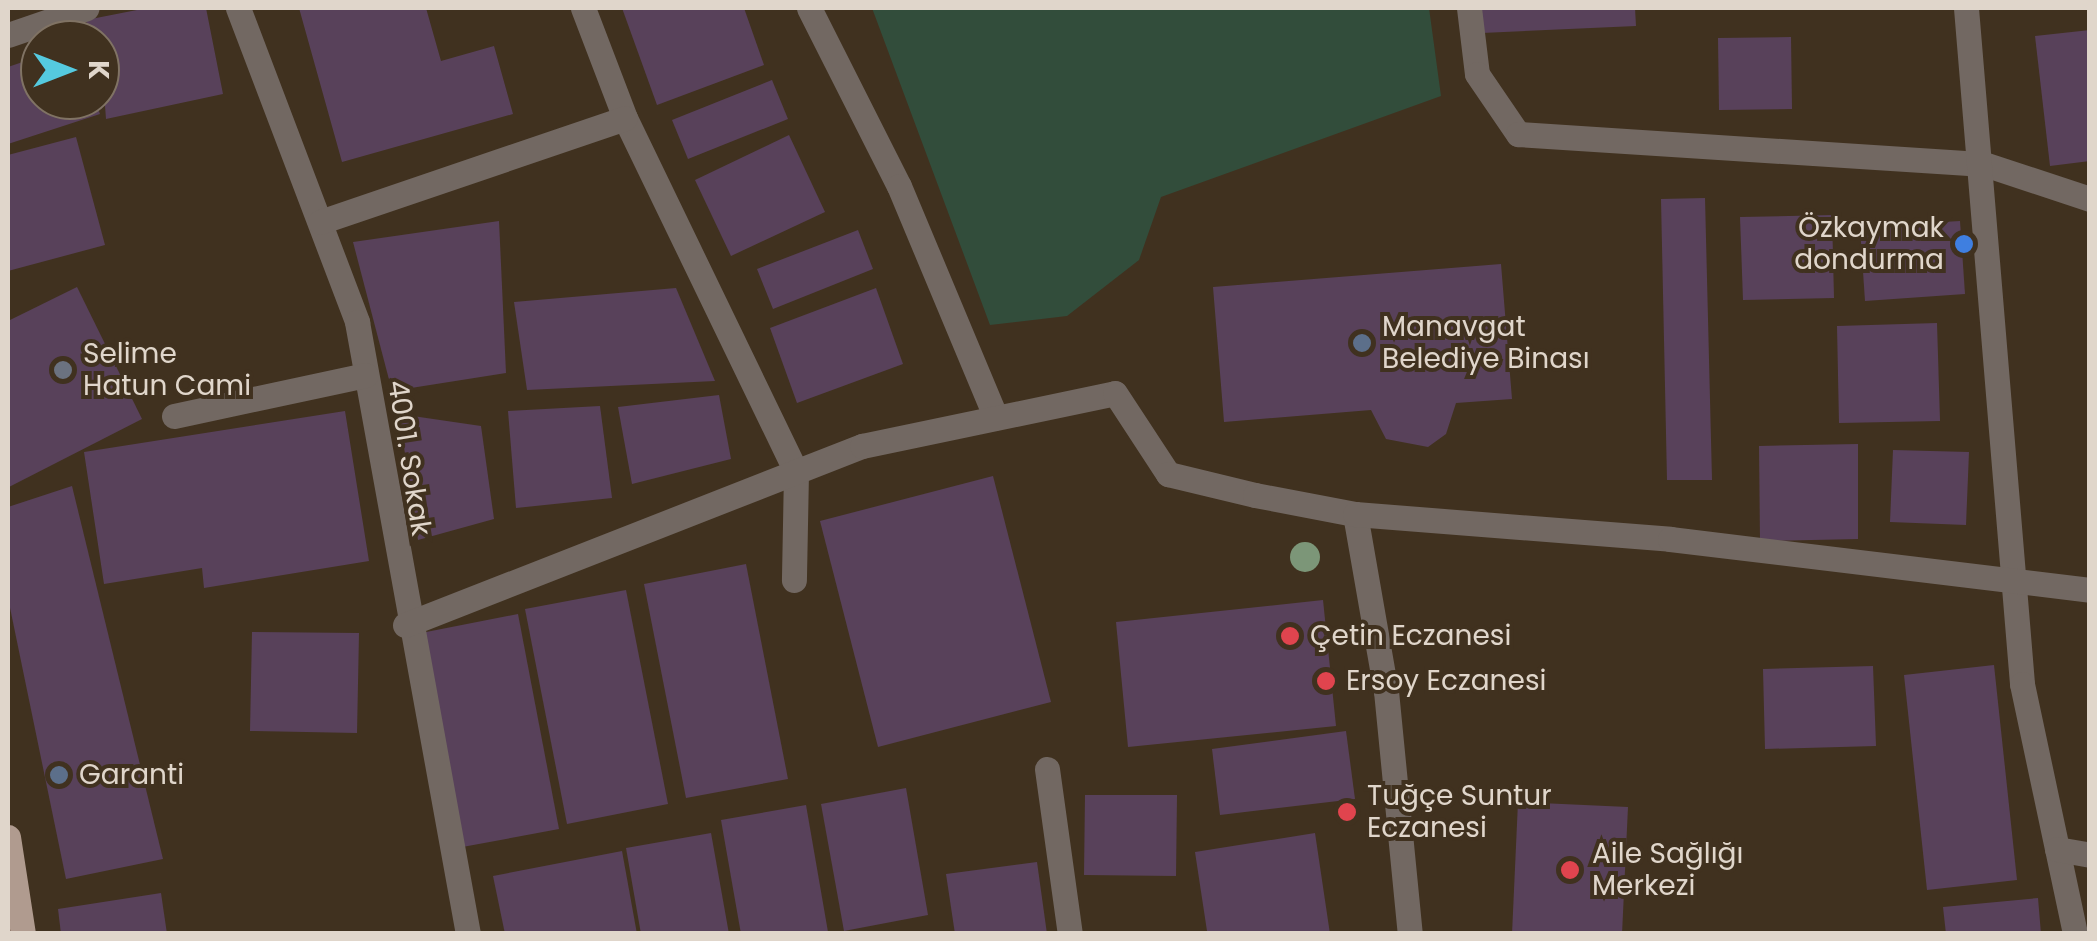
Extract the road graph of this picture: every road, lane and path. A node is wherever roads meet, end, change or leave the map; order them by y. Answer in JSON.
{"nodes":[{"id":1,"x":87,"y":8,"type":"edge"},
{"id":2,"x":238,"y":8,"type":"edge"},
{"id":3,"x":583,"y":8,"type":"edge"},
{"id":4,"x":809,"y":8,"type":"edge"},
{"id":5,"x":1469,"y":8,"type":"edge"},
{"id":6,"x":1966,"y":8,"type":"edge"},
{"id":7,"x":8,"y":35,"type":"edge"},
{"id":8,"x":626,"y":118,"type":"junction"},
{"id":9,"x":1984,"y":164,"type":"junction"},
{"id":10,"x":2090,"y":199,"type":"edge"},
{"id":11,"x":320,"y":222,"type":"junction"},
{"id":12,"x":366,"y":375,"type":"junction"},
{"id":13,"x":174,"y":416,"type":"dead end"},
{"id":14,"x":996,"y":418,"type":"junction"},
{"id":15,"x":796,"y":472,"type":"junction"},
{"id":16,"x":1354,"y":514,"type":"junction"},
{"id":17,"x":2014,"y":577,"type":"junction"},
{"id":18,"x":794,"y":580,"type":"dead end"},
{"id":19,"x":2090,"y":590,"type":"edge"},
{"id":20,"x":406,"y":625,"type":"junction"},
{"id":21,"x":1046,"y":769,"type":"dead end"},
{"id":22,"x":8,"y":837,"type":"edge"},
{"id":23,"x":2057,"y":849,"type":"junction"},
{"id":24,"x":2090,"y":855,"type":"edge"},
{"id":25,"x":24,"y":934,"type":"edge"},
{"id":26,"x":468,"y":934,"type":"edge"},
{"id":27,"x":1070,"y":934,"type":"edge"},
{"id":28,"x":1410,"y":934,"type":"edge"},
{"id":29,"x":2075,"y":934,"type":"edge"}],
"edges":[{"from":1,"to":7,"type":"street"},
{"from":2,"to":11,"type":"street","name":"4001. Sokak"},
{"from":3,"to":8,"type":"street"},
{"from":4,"to":14,"type":"street"},
{"from":5,"to":9,"type":"street"},
{"from":6,"to":9,"type":"street"},
{"from":8,"to":11,"type":"street"},
{"from":8,"to":15,"type":"street"},
{"from":9,"to":10,"type":"street"},
{"from":9,"to":17,"type":"street"},
{"from":11,"to":12,"type":"street","name":"4001. Sokak"},
{"from":12,"to":13,"type":"street"},
{"from":12,"to":20,"type":"street","name":"4001. Sokak"},
{"from":14,"to":15,"type":"street"},
{"from":14,"to":16,"type":"street"},
{"from":15,"to":18,"type":"street"},
{"from":15,"to":20,"type":"street"},
{"from":16,"to":17,"type":"street"},
{"from":16,"to":28,"type":"street"},
{"from":17,"to":19,"type":"street"},
{"from":17,"to":23,"type":"street"},
{"from":20,"to":26,"type":"street","name":"4001. Sokak"},
{"from":21,"to":27,"type":"street"},
{"from":22,"to":25,"type":"main road"},
{"from":23,"to":24,"type":"street"},
{"from":23,"to":29,"type":"street"}]}
